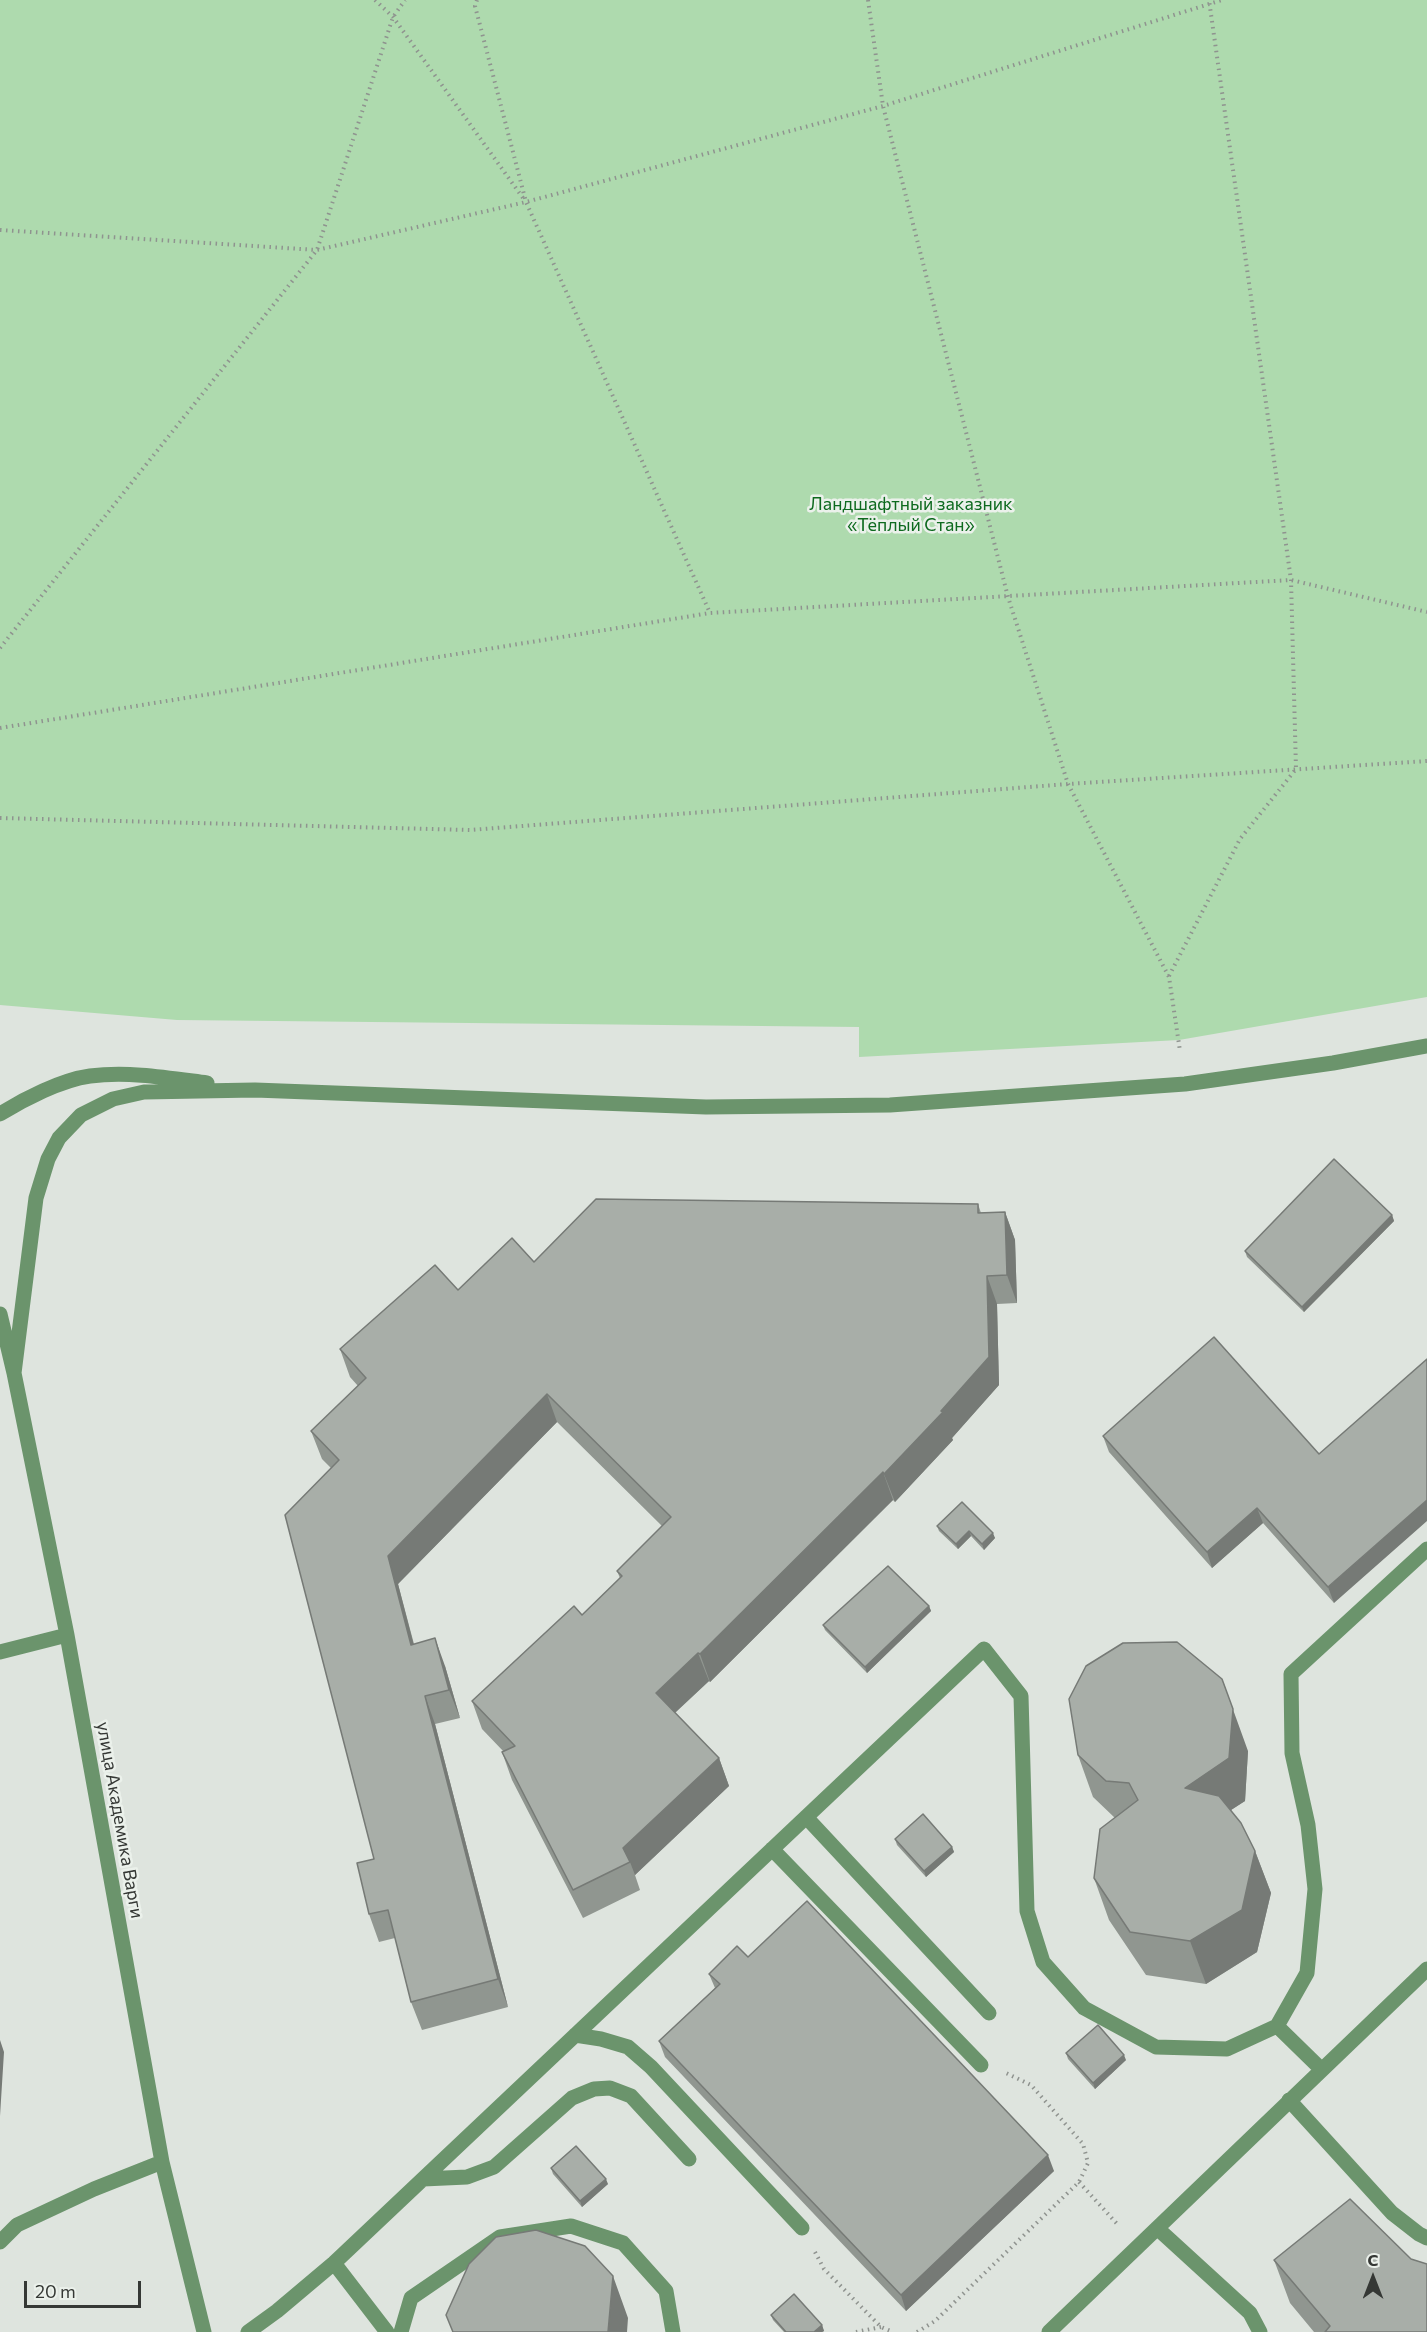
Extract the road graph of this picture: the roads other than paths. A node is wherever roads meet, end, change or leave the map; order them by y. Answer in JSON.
{"nodes":[{"id":1,"x":1427,"y":1046,"type":"edge"},
{"id":2,"x":255,"y":1090,"type":"junction"},
{"id":3,"x":0,"y":1114,"type":"edge"},
{"id":4,"x":0,"y":1314,"type":"edge"},
{"id":5,"x":14,"y":1373,"type":"junction"},
{"id":6,"x":1427,"y":1549,"type":"edge"},
{"id":7,"x":67,"y":1635,"type":"junction"},
{"id":8,"x":0,"y":1652,"type":"edge"},
{"id":9,"x":806,"y":1817,"type":"junction"},
{"id":10,"x":772,"y":1849,"type":"junction"},
{"id":11,"x":1427,"y":1970,"type":"edge"},
{"id":12,"x":989,"y":2013,"type":"dead end"},
{"id":13,"x":1277,"y":2026,"type":"junction"},
{"id":14,"x":575,"y":2036,"type":"junction"},
{"id":15,"x":981,"y":2065,"type":"road end"},
{"id":16,"x":1321,"y":2069,"type":"junction"},
{"id":17,"x":1289,"y":2100,"type":"junction"},
{"id":18,"x":689,"y":2159,"type":"dead end"},
{"id":19,"x":162,"y":2162,"type":"junction"},
{"id":20,"x":423,"y":2179,"type":"junction"},
{"id":21,"x":802,"y":2228,"type":"road end"},
{"id":22,"x":1157,"y":2228,"type":"junction"},
{"id":23,"x":1427,"y":2238,"type":"edge"},
{"id":24,"x":0,"y":2242,"type":"edge"},
{"id":25,"x":334,"y":2263,"type":"junction"},
{"id":26,"x":204,"y":2332,"type":"edge"},
{"id":27,"x":248,"y":2332,"type":"edge"},
{"id":28,"x":387,"y":2332,"type":"edge"},
{"id":29,"x":401,"y":2332,"type":"edge"},
{"id":30,"x":673,"y":2332,"type":"edge"},
{"id":31,"x":1049,"y":2332,"type":"edge"},
{"id":32,"x":1260,"y":2332,"type":"edge"}],
"edges":[{"from":1,"to":2,"type":"street"},
{"from":2,"to":3,"type":"street"},
{"from":2,"to":5,"type":"street"},
{"from":4,"to":5,"type":"street","name":"улица Академика Варги"},
{"from":5,"to":7,"type":"street","name":"улица Академика Варги"},
{"from":6,"to":13,"type":"street"},
{"from":7,"to":8,"type":"street"},
{"from":7,"to":19,"type":"street","name":"улица Академика Варги"},
{"from":9,"to":10,"type":"street"},
{"from":9,"to":12,"type":"street"},
{"from":9,"to":13,"type":"street"},
{"from":10,"to":14,"type":"street"},
{"from":10,"to":15,"type":"street"},
{"from":11,"to":16,"type":"street"},
{"from":13,"to":16,"type":"street"},
{"from":14,"to":20,"type":"street"},
{"from":14,"to":21,"type":"street"},
{"from":16,"to":17,"type":"street"},
{"from":17,"to":22,"type":"street"},
{"from":17,"to":23,"type":"street"},
{"from":18,"to":20,"type":"street"},
{"from":19,"to":24,"type":"street"},
{"from":19,"to":26,"type":"street","name":"улица Академика Варги"},
{"from":20,"to":25,"type":"street"},
{"from":22,"to":31,"type":"street"},
{"from":22,"to":32,"type":"street"},
{"from":25,"to":27,"type":"street"},
{"from":25,"to":28,"type":"street"},
{"from":29,"to":30,"type":"street"}]}
